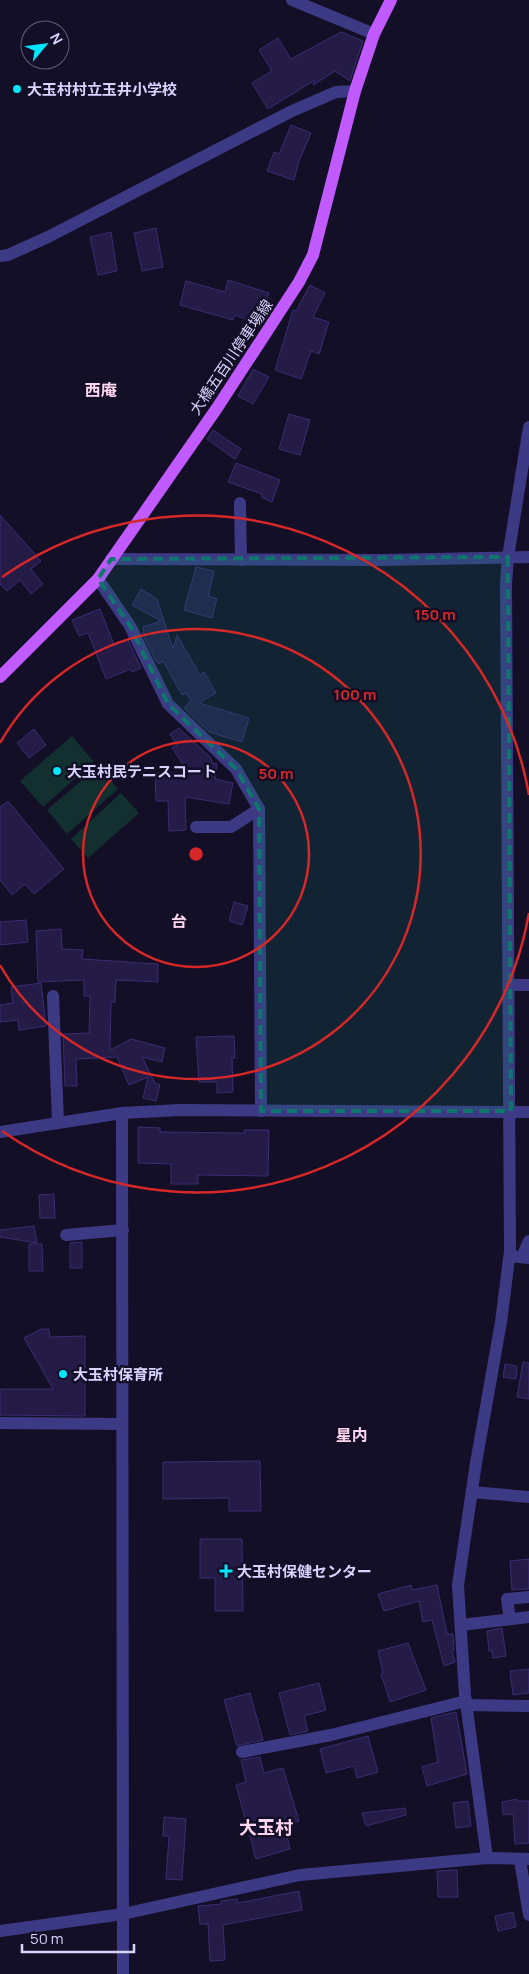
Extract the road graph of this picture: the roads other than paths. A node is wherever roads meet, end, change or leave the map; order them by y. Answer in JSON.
{"nodes":[{"id":1,"x":292,"y":0,"type":"edge"},
{"id":2,"x":391,"y":0,"type":"edge"},
{"id":3,"x":374,"y":34,"type":"junction"},
{"id":4,"x":354,"y":91,"type":"junction"},
{"id":5,"x":0,"y":256,"type":"edge"},
{"id":6,"x":529,"y":427,"type":"edge"},
{"id":7,"x":240,"y":503,"type":"dead end"},
{"id":8,"x":508,"y":557,"type":"junction"},
{"id":9,"x":529,"y":557,"type":"edge"},
{"id":10,"x":111,"y":559,"type":"junction"},
{"id":11,"x":240,"y":560,"type":"junction"},
{"id":12,"x":98,"y":579,"type":"junction"},
{"id":13,"x":0,"y":677,"type":"edge"},
{"id":14,"x":259,"y":809,"type":"junction"},
{"id":15,"x":196,"y":827,"type":"dead end"},
{"id":16,"x":510,"y":985,"type":"junction"},
{"id":17,"x":529,"y":985,"type":"edge"},
{"id":18,"x":53,"y":996,"type":"dead end"},
{"id":19,"x":261,"y":1111,"type":"junction"},
{"id":20,"x":511,"y":1112,"type":"junction"},
{"id":21,"x":529,"y":1112,"type":"edge"},
{"id":22,"x":122,"y":1113,"type":"junction"},
{"id":23,"x":58,"y":1122,"type":"junction"},
{"id":24,"x":0,"y":1132,"type":"edge"},
{"id":25,"x":123,"y":1230,"type":"junction"},
{"id":26,"x":66,"y":1235,"type":"dead end"},
{"id":27,"x":529,"y":1241,"type":"edge"},
{"id":28,"x":520,"y":1257,"type":"edge"},
{"id":29,"x":0,"y":1423,"type":"edge"},
{"id":30,"x":122,"y":1424,"type":"junction"},
{"id":31,"x":472,"y":1492,"type":"junction"},
{"id":32,"x":529,"y":1497,"type":"edge"},
{"id":33,"x":529,"y":1597,"type":"edge"},
{"id":34,"x":529,"y":1617,"type":"edge"},
{"id":35,"x":510,"y":1619,"type":"junction"},
{"id":36,"x":461,"y":1625,"type":"junction"},
{"id":37,"x":466,"y":1703,"type":"junction"},
{"id":38,"x":528,"y":1706,"type":"dead end"},
{"id":39,"x":242,"y":1752,"type":"dead end"},
{"id":40,"x":487,"y":1858,"type":"junction"},
{"id":41,"x":524,"y":1859,"type":"edge"},
{"id":42,"x":124,"y":1914,"type":"junction"},
{"id":43,"x":529,"y":1915,"type":"edge"},
{"id":44,"x":0,"y":1930,"type":"edge"},
{"id":45,"x":123,"y":1974,"type":"edge"}],
"edges":[{"from":1,"to":3,"type":"street"},
{"from":2,"to":3,"type":"main road","name":"大橋五百川停車場線"},
{"from":3,"to":4,"type":"main road","name":"大橋五百川停車場線"},
{"from":4,"to":5,"type":"street"},
{"from":4,"to":10,"type":"main road","name":"大橋五百川停車場線"},
{"from":6,"to":8,"type":"street"},
{"from":7,"to":11,"type":"street"},
{"from":8,"to":9,"type":"street"},
{"from":8,"to":11,"type":"street"},
{"from":8,"to":16,"type":"street"},
{"from":10,"to":11,"type":"street"},
{"from":10,"to":12,"type":"main road","name":"大橋五百川停車場線"},
{"from":12,"to":13,"type":"main road","name":"大橋五百川停車場線"},
{"from":12,"to":14,"type":"street"},
{"from":14,"to":15,"type":"street"},
{"from":14,"to":19,"type":"street"},
{"from":16,"to":17,"type":"street"},
{"from":16,"to":20,"type":"street"},
{"from":18,"to":23,"type":"street"},
{"from":19,"to":20,"type":"street"},
{"from":19,"to":22,"type":"street"},
{"from":20,"to":21,"type":"street"},
{"from":20,"to":28,"type":"street"},
{"from":22,"to":23,"type":"street"},
{"from":22,"to":25,"type":"street"},
{"from":23,"to":24,"type":"street"},
{"from":25,"to":26,"type":"street"},
{"from":25,"to":30,"type":"street"},
{"from":27,"to":28,"type":"street"},
{"from":28,"to":31,"type":"street"},
{"from":29,"to":30,"type":"street"},
{"from":30,"to":42,"type":"street"},
{"from":31,"to":32,"type":"street"},
{"from":31,"to":36,"type":"street"},
{"from":33,"to":35,"type":"street"},
{"from":34,"to":35,"type":"street"},
{"from":35,"to":36,"type":"street"},
{"from":36,"to":37,"type":"street"},
{"from":37,"to":38,"type":"street"},
{"from":37,"to":39,"type":"street"},
{"from":37,"to":40,"type":"street"},
{"from":40,"to":41,"type":"street"},
{"from":40,"to":42,"type":"street"},
{"from":41,"to":43,"type":"street"},
{"from":42,"to":44,"type":"street"},
{"from":42,"to":45,"type":"street"}]}
